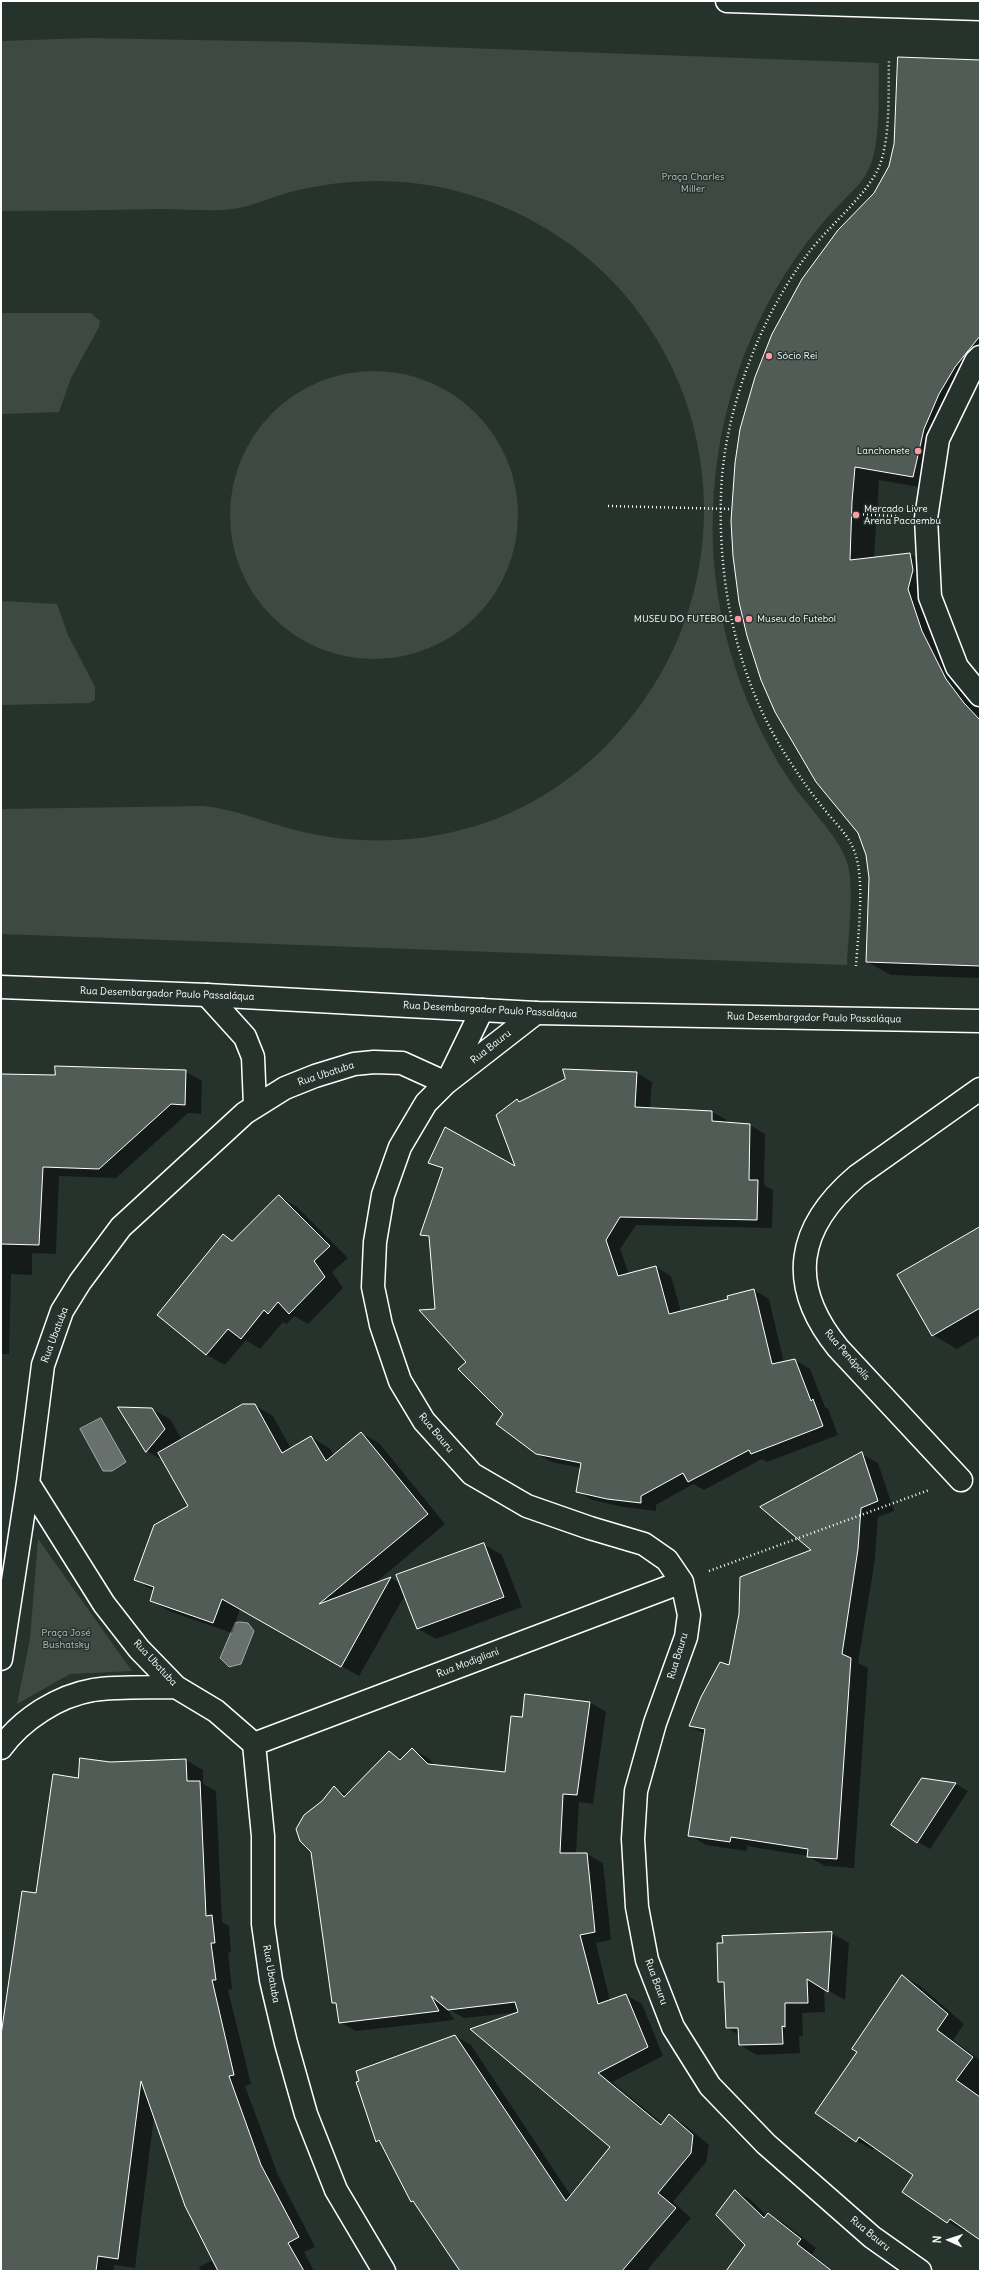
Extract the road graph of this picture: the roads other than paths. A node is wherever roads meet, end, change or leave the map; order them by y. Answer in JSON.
{"nodes":[{"id":1,"x":727,"y":1,"type":"edge"},
{"id":2,"x":980,"y":9,"type":"edge"},
{"id":3,"x":980,"y":357,"type":"edge"},
{"id":4,"x":980,"y":695,"type":"edge"},
{"id":5,"x":1,"y":987,"type":"edge"},
{"id":6,"x":207,"y":995,"type":"junction"},
{"id":7,"x":482,"y":1010,"type":"junction"},
{"id":8,"x":536,"y":1013,"type":"junction"},
{"id":9,"x":980,"y":1021,"type":"edge"},
{"id":10,"x":446,"y":1083,"type":"junction"},
{"id":11,"x":980,"y":1089,"type":"edge"},
{"id":12,"x":255,"y":1106,"type":"junction"},
{"id":13,"x":961,"y":1480,"type":"dead end"},
{"id":14,"x":28,"y":1483,"type":"junction"},
{"id":15,"x":682,"y":1582,"type":"junction"},
{"id":16,"x":1,"y":1659,"type":"edge"},
{"id":17,"x":176,"y":1687,"type":"junction"},
{"id":18,"x":254,"y":1744,"type":"junction"},
{"id":19,"x":1,"y":1748,"type":"edge"},
{"id":20,"x":384,"y":2271,"type":"edge"},
{"id":21,"x":920,"y":2271,"type":"edge"}],
"edges":[{"from":1,"to":2,"type":"street"},
{"from":3,"to":4,"type":"street"},
{"from":5,"to":6,"type":"street","name":"Rua Desembargador Paulo Passaláqua"},
{"from":6,"to":7,"type":"street","name":"Rua Desembargador Paulo Passaláqua"},
{"from":6,"to":12,"type":"street"},
{"from":7,"to":8,"type":"street","name":"Rua Desembargador Paulo Passaláqua"},
{"from":7,"to":10,"type":"street","name":"Rua Bauru"},
{"from":8,"to":9,"type":"street","name":"Rua Desembargador Paulo Passaláqua"},
{"from":8,"to":10,"type":"street","name":"Rua Bauru"},
{"from":10,"to":12,"type":"street","name":"Rua Ubatuba"},
{"from":10,"to":15,"type":"street","name":"Rua Bauru"},
{"from":11,"to":13,"type":"street","name":"Rua Penápolis"},
{"from":12,"to":14,"type":"street","name":"Rua Ubatuba"},
{"from":14,"to":16,"type":"street"},
{"from":14,"to":17,"type":"street","name":"Rua Ubatuba"},
{"from":15,"to":18,"type":"street","name":"Rua Modigliani"},
{"from":15,"to":21,"type":"street","name":"Rua Bauru"},
{"from":17,"to":18,"type":"street","name":"Rua Ubatuba"},
{"from":17,"to":19,"type":"street"},
{"from":18,"to":20,"type":"street","name":"Rua Ubatuba"}]}
